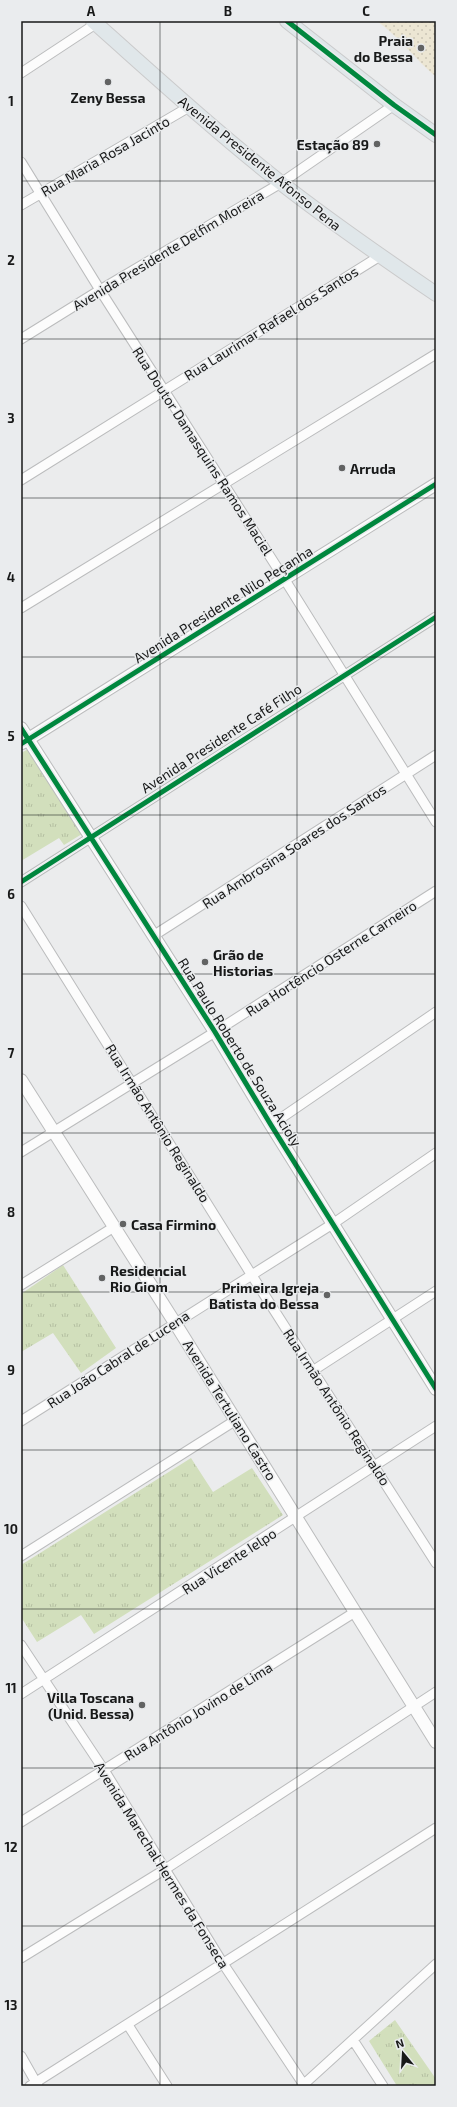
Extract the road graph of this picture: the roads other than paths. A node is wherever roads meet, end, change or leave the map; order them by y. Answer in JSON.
{"nodes":[{"id":1,"x":287,"y":21,"type":"edge"},
{"id":2,"x":96,"y":22,"type":"edge"},
{"id":3,"x":21,"y":73,"type":"edge"},
{"id":4,"x":394,"y":105,"type":"junction"},
{"id":5,"x":189,"y":106,"type":"junction"},
{"id":6,"x":436,"y":135,"type":"edge"},
{"id":7,"x":21,"y":162,"type":"edge"},
{"id":8,"x":281,"y":183,"type":"junction"},
{"id":9,"x":41,"y":193,"type":"junction"},
{"id":10,"x":21,"y":205,"type":"edge"},
{"id":11,"x":380,"y":256,"type":"junction"},
{"id":12,"x":100,"y":290,"type":"junction"},
{"id":13,"x":436,"y":294,"type":"edge"},
{"id":14,"x":21,"y":339,"type":"edge"},
{"id":15,"x":436,"y":354,"type":"edge"},
{"id":16,"x":163,"y":390,"type":"junction"},
{"id":17,"x":21,"y":480,"type":"edge"},
{"id":18,"x":224,"y":483,"type":"junction"},
{"id":19,"x":436,"y":484,"type":"edge"},
{"id":20,"x":285,"y":580,"type":"junction"},
{"id":21,"x":21,"y":608,"type":"edge"},
{"id":22,"x":436,"y":617,"type":"edge"},
{"id":23,"x":343,"y":675,"type":"junction"},
{"id":24,"x":21,"y":728,"type":"edge"},
{"id":25,"x":24,"y":742,"type":"edge"},
{"id":26,"x":436,"y":755,"type":"edge"},
{"id":27,"x":406,"y":775,"type":"junction"},
{"id":28,"x":436,"y":822,"type":"edge"},
{"id":29,"x":89,"y":838,"type":"junction"},
{"id":30,"x":21,"y":882,"type":"edge"},
{"id":31,"x":436,"y":891,"type":"edge"},
{"id":32,"x":21,"y":906,"type":"edge"},
{"id":33,"x":153,"y":936,"type":"junction"},
{"id":34,"x":436,"y":1012,"type":"edge"},
{"id":35,"x":215,"y":1032,"type":"junction"},
{"id":36,"x":21,"y":1080,"type":"edge"},
{"id":37,"x":133,"y":1082,"type":"junction"},
{"id":38,"x":271,"y":1125,"type":"junction"},
{"id":39,"x":54,"y":1131,"type":"junction"},
{"id":40,"x":21,"y":1152,"type":"edge"},
{"id":41,"x":436,"y":1153,"type":"edge"},
{"id":42,"x":334,"y":1223,"type":"junction"},
{"id":43,"x":114,"y":1227,"type":"junction"},
{"id":44,"x":251,"y":1274,"type":"junction"},
{"id":45,"x":21,"y":1285,"type":"edge"},
{"id":46,"x":436,"y":1291,"type":"edge"},
{"id":47,"x":393,"y":1319,"type":"junction"},
{"id":48,"x":175,"y":1323,"type":"junction"},
{"id":49,"x":314,"y":1370,"type":"junction"},
{"id":50,"x":436,"y":1389,"type":"edge"},
{"id":51,"x":236,"y":1420,"type":"junction"},
{"id":52,"x":21,"y":1422,"type":"edge"},
{"id":53,"x":436,"y":1426,"type":"edge"},
{"id":54,"x":375,"y":1467,"type":"junction"},
{"id":55,"x":296,"y":1517,"type":"junction"},
{"id":56,"x":21,"y":1556,"type":"edge"},
{"id":57,"x":436,"y":1563,"type":"edge"},
{"id":58,"x":355,"y":1612,"type":"junction"},
{"id":59,"x":21,"y":1645,"type":"edge"},
{"id":60,"x":44,"y":1680,"type":"junction"},
{"id":61,"x":436,"y":1692,"type":"edge"},
{"id":62,"x":21,"y":1694,"type":"edge"},
{"id":63,"x":414,"y":1706,"type":"junction"},
{"id":64,"x":436,"y":1742,"type":"edge"},
{"id":65,"x":104,"y":1770,"type":"junction"},
{"id":66,"x":21,"y":1822,"type":"edge"},
{"id":67,"x":436,"y":1828,"type":"edge"},
{"id":68,"x":164,"y":1870,"type":"junction"},
{"id":69,"x":21,"y":1958,"type":"edge"},
{"id":70,"x":222,"y":1962,"type":"junction"},
{"id":71,"x":435,"y":1967,"type":"edge"},
{"id":72,"x":128,"y":2025,"type":"junction"},
{"id":73,"x":353,"y":2040,"type":"junction"},
{"id":74,"x":21,"y":2056,"type":"edge"},
{"id":75,"x":35,"y":2085,"type":"edge"},
{"id":76,"x":303,"y":2085,"type":"edge"},
{"id":77,"x":167,"y":2086,"type":"edge"},
{"id":78,"x":383,"y":2086,"type":"edge"}],
"edges":[{"from":1,"to":4,"type":"main road"},
{"from":2,"to":3,"type":"street"},
{"from":2,"to":5,"type":"main road","name":"Avenida Presidente Afonso Pena"},
{"from":4,"to":6,"type":"main road"},
{"from":4,"to":8,"type":"street","name":"Avenida Presidente Delfim Moreira"},
{"from":5,"to":8,"type":"main road","name":"Avenida Presidente Afonso Pena"},
{"from":5,"to":9,"type":"street","name":"Rua Maria Rosa Jacinto"},
{"from":7,"to":9,"type":"street","name":"Rua Doutor Damasquins Ramos Maciel"},
{"from":8,"to":11,"type":"main road","name":"Avenida Presidente Afonso Pena"},
{"from":8,"to":12,"type":"street","name":"Avenida Presidente Delfim Moreira"},
{"from":9,"to":10,"type":"street","name":"Rua Maria Rosa Jacinto"},
{"from":9,"to":12,"type":"street","name":"Rua Doutor Damasquins Ramos Maciel"},
{"from":11,"to":13,"type":"main road","name":"Avenida Presidente Afonso Pena"},
{"from":11,"to":16,"type":"street","name":"Rua Laurimar Rafael dos Santos"},
{"from":12,"to":14,"type":"street","name":"Avenida Presidente Delfim Moreira"},
{"from":12,"to":16,"type":"street","name":"Rua Doutor Damasquins Ramos Maciel"},
{"from":15,"to":18,"type":"street"},
{"from":16,"to":17,"type":"street","name":"Rua Laurimar Rafael dos Santos"},
{"from":16,"to":18,"type":"street","name":"Rua Doutor Damasquins Ramos Maciel"},
{"from":18,"to":20,"type":"street","name":"Rua Doutor Damasquins Ramos Maciel"},
{"from":18,"to":21,"type":"street"},
{"from":19,"to":20,"type":"street","name":"Avenida Presidente Nilo Peçanha"},
{"from":20,"to":23,"type":"street","name":"Rua Doutor Damasquins Ramos Maciel"},
{"from":20,"to":25,"type":"street","name":"Avenida Presidente Nilo Peçanha"},
{"from":22,"to":23,"type":"street","name":"Avenida Presidente Café Filho"},
{"from":23,"to":27,"type":"street","name":"Rua Doutor Damasquins Ramos Maciel"},
{"from":23,"to":29,"type":"street","name":"Avenida Presidente Café Filho"},
{"from":24,"to":25,"type":"street","name":"Rua Paulo Roberto de Souza Acioly"},
{"from":25,"to":29,"type":"street","name":"Rua Paulo Roberto de Souza Acioly"},
{"from":26,"to":27,"type":"street","name":"Rua Ambrosina Soares dos Santos"},
{"from":27,"to":28,"type":"street","name":"Rua Doutor Damasquins Ramos Maciel"},
{"from":27,"to":33,"type":"street","name":"Rua Ambrosina Soares dos Santos"},
{"from":29,"to":30,"type":"street","name":"Avenida Presidente Café Filho"},
{"from":29,"to":33,"type":"street","name":"Rua Paulo Roberto de Souza Acioly"},
{"from":31,"to":35,"type":"street","name":"Rua Hortêncio Osterne Carneiro"},
{"from":32,"to":37,"type":"street","name":"Rua Irmão Antônio Reginaldo"},
{"from":33,"to":35,"type":"street","name":"Rua Paulo Roberto de Souza Acioly"},
{"from":34,"to":38,"type":"street"},
{"from":35,"to":37,"type":"street","name":"Rua Hortêncio Osterne Carneiro"},
{"from":35,"to":38,"type":"street","name":"Rua Paulo Roberto de Souza Acioly"},
{"from":36,"to":39,"type":"street","name":"Avenida Tertuliano Castro"},
{"from":37,"to":39,"type":"street","name":"Rua Hortêncio Osterne Carneiro"},
{"from":37,"to":44,"type":"street","name":"Rua Irmão Antônio Reginaldo"},
{"from":38,"to":42,"type":"street","name":"Rua Paulo Roberto de Souza Acioly"},
{"from":39,"to":40,"type":"street","name":"Rua Hortêncio Osterne Carneiro"},
{"from":39,"to":43,"type":"street","name":"Avenida Tertuliano Castro"},
{"from":41,"to":42,"type":"street","name":"Rua João Cabral de Lucena"},
{"from":42,"to":44,"type":"street","name":"Rua João Cabral de Lucena"},
{"from":42,"to":47,"type":"street","name":"Rua Paulo Roberto de Souza Acioly"},
{"from":43,"to":45,"type":"street"},
{"from":43,"to":48,"type":"street","name":"Avenida Tertuliano Castro"},
{"from":44,"to":48,"type":"street","name":"Rua João Cabral de Lucena"},
{"from":44,"to":49,"type":"street","name":"Rua Irmão Antônio Reginaldo"},
{"from":46,"to":47,"type":"street"},
{"from":47,"to":49,"type":"street"},
{"from":47,"to":50,"type":"street","name":"Rua Paulo Roberto de Souza Acioly"},
{"from":48,"to":51,"type":"street","name":"Avenida Tertuliano Castro"},
{"from":48,"to":52,"type":"street","name":"Rua João Cabral de Lucena"},
{"from":49,"to":54,"type":"street","name":"Rua Irmão Antônio Reginaldo"},
{"from":51,"to":55,"type":"street","name":"Avenida Tertuliano Castro"},
{"from":51,"to":56,"type":"street"},
{"from":53,"to":54,"type":"street","name":"Rua Vicente Ielpo"},
{"from":54,"to":55,"type":"street","name":"Rua Vicente Ielpo"},
{"from":54,"to":57,"type":"street","name":"Rua Irmão Antônio Reginaldo"},
{"from":55,"to":58,"type":"street","name":"Avenida Tertuliano Castro"},
{"from":55,"to":60,"type":"street","name":"Rua Vicente Ielpo"},
{"from":58,"to":63,"type":"street","name":"Avenida Tertuliano Castro"},
{"from":58,"to":65,"type":"street","name":"Rua Antônio Jovino de Lima"},
{"from":59,"to":60,"type":"street","name":"Avenida Marechal Hermes da Fonseca"},
{"from":60,"to":62,"type":"street","name":"Rua Vicente Ielpo"},
{"from":60,"to":65,"type":"street","name":"Avenida Marechal Hermes da Fonseca"},
{"from":61,"to":63,"type":"street"},
{"from":63,"to":64,"type":"street","name":"Avenida Tertuliano Castro"},
{"from":63,"to":68,"type":"street"},
{"from":65,"to":66,"type":"street","name":"Rua Antônio Jovino de Lima"},
{"from":65,"to":68,"type":"street","name":"Avenida Marechal Hermes da Fonseca"},
{"from":67,"to":70,"type":"street"},
{"from":68,"to":69,"type":"street"},
{"from":68,"to":70,"type":"street","name":"Avenida Marechal Hermes da Fonseca"},
{"from":70,"to":72,"type":"street"},
{"from":70,"to":76,"type":"street","name":"Avenida Marechal Hermes da Fonseca"},
{"from":71,"to":73,"type":"street"},
{"from":72,"to":75,"type":"street"},
{"from":72,"to":77,"type":"street"},
{"from":73,"to":76,"type":"street"},
{"from":73,"to":78,"type":"street"},
{"from":74,"to":75,"type":"street"}]}
